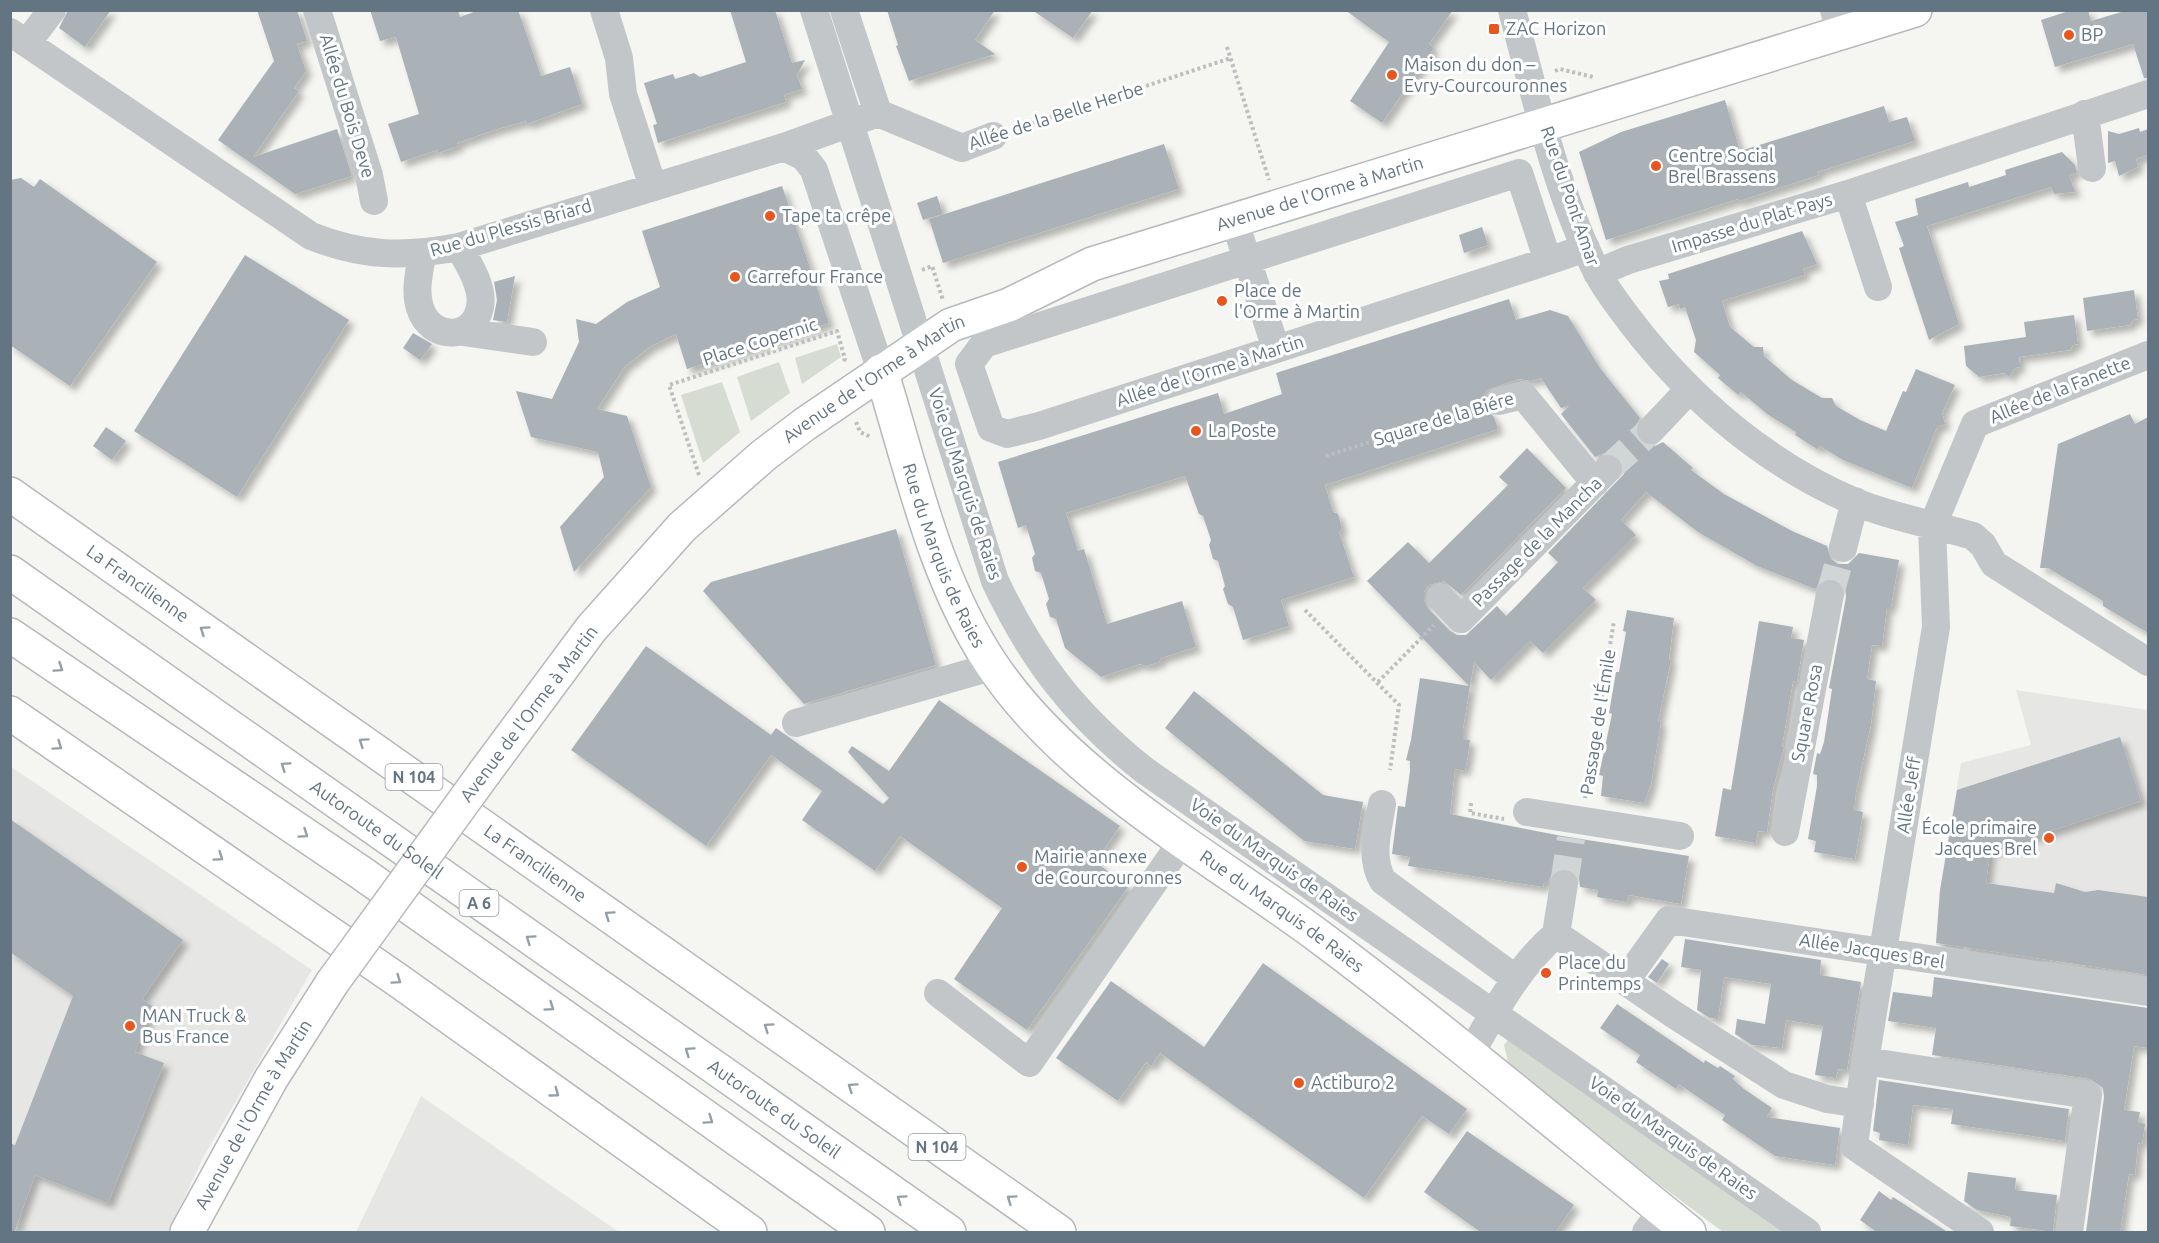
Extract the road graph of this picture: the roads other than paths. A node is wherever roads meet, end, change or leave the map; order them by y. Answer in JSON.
{"nodes":[{"id":1,"x":52,"y":10,"type":"edge"},
{"id":2,"x":317,"y":10,"type":"edge"},
{"id":3,"x":604,"y":10,"type":"edge"},
{"id":4,"x":814,"y":10,"type":"edge"},
{"id":5,"x":844,"y":10,"type":"edge"},
{"id":6,"x":1512,"y":10,"type":"edge"},
{"id":7,"x":1915,"y":10,"type":"edge"},
{"id":8,"x":1837,"y":22,"type":"edge"},
{"id":9,"x":19,"y":38,"type":"edge"},
{"id":10,"x":2148,"y":94,"type":"edge"},
{"id":11,"x":878,"y":113,"type":"junction"},
{"id":12,"x":2085,"y":114,"type":"junction"},
{"id":13,"x":849,"y":122,"type":"junction"},
{"id":14,"x":1544,"y":123,"type":"junction"},
{"id":15,"x":993,"y":136,"type":"road end"},
{"id":16,"x":784,"y":147,"type":"junction"},
{"id":17,"x":2092,"y":168,"type":"dead end"},
{"id":18,"x":653,"y":187,"type":"junction"},
{"id":19,"x":1848,"y":194,"type":"junction"},
{"id":20,"x":374,"y":201,"type":"dead end"},
{"id":21,"x":1234,"y":219,"type":"junction"},
{"id":22,"x":459,"y":247,"type":"junction"},
{"id":23,"x":423,"y":254,"type":"junction"},
{"id":24,"x":1248,"y":260,"type":"junction"},
{"id":25,"x":1548,"y":261,"type":"junction"},
{"id":26,"x":1592,"y":261,"type":"junction"},
{"id":27,"x":1878,"y":287,"type":"dead end"},
{"id":28,"x":463,"y":332,"type":"junction"},
{"id":29,"x":534,"y":342,"type":"dead end"},
{"id":30,"x":920,"y":344,"type":"junction"},
{"id":31,"x":1276,"y":349,"type":"junction"},
{"id":32,"x":2148,"y":355,"type":"edge"},
{"id":33,"x":881,"y":371,"type":"junction"},
{"id":34,"x":1689,"y":390,"type":"junction"},
{"id":35,"x":1499,"y":401,"type":"road end"},
{"id":36,"x":1651,"y":430,"type":"tunnel mouth"},
{"id":37,"x":1601,"y":476,"type":"joint"},
{"id":38,"x":10,"y":494,"type":"edge"},
{"id":39,"x":1855,"y":501,"type":"junction"},
{"id":40,"x":1932,"y":527,"type":"junction"},
{"id":41,"x":1843,"y":548,"type":"tunnel mouth"},
{"id":42,"x":10,"y":572,"type":"edge"},
{"id":43,"x":1830,"y":594,"type":"tunnel mouth"},
{"id":44,"x":1446,"y":603,"type":"road end"},
{"id":45,"x":10,"y":635,"type":"edge"},
{"id":46,"x":2148,"y":662,"type":"edge"},
{"id":47,"x":991,"y":663,"type":"junction"},
{"id":48,"x":10,"y":713,"type":"edge"},
{"id":49,"x":796,"y":723,"type":"dead end"},
{"id":50,"x":1527,"y":812,"type":"dead end"},
{"id":51,"x":1374,"y":813,"type":"dead end"},
{"id":52,"x":1785,"y":832,"type":"dead end"},
{"id":53,"x":1680,"y":836,"type":"dead end"},
{"id":54,"x":1184,"y":840,"type":"junction"},
{"id":55,"x":1564,"y":884,"type":"tunnel mouth"},
{"id":56,"x":1556,"y":934,"type":"junction"},
{"id":57,"x":1883,"y":953,"type":"junction"},
{"id":58,"x":1516,"y":979,"type":"junction"},
{"id":59,"x":1626,"y":980,"type":"junction"},
{"id":60,"x":2148,"y":992,"type":"edge"},
{"id":61,"x":938,"y":993,"type":"dead end"},
{"id":62,"x":1494,"y":1012,"type":"junction"},
{"id":63,"x":1470,"y":1055,"type":"junction"},
{"id":64,"x":1865,"y":1061,"type":"junction"},
{"id":65,"x":1860,"y":1104,"type":"junction"},
{"id":66,"x":1654,"y":1222,"type":"edge"},
{"id":67,"x":187,"y":1233,"type":"edge"},
{"id":68,"x":750,"y":1233,"type":"edge"},
{"id":69,"x":868,"y":1233,"type":"edge"},
{"id":70,"x":949,"y":1233,"type":"edge"},
{"id":71,"x":1059,"y":1233,"type":"edge"},
{"id":72,"x":1689,"y":1233,"type":"edge"},
{"id":73,"x":1808,"y":1233,"type":"edge"},
{"id":74,"x":1980,"y":1233,"type":"edge"},
{"id":75,"x":2069,"y":1233,"type":"edge"}],
"edges":[{"from":1,"to":9,"type":"street"},
{"from":2,"to":20,"type":"street","name":"Allée du Bois Deve"},
{"from":3,"to":18,"type":"street"},
{"from":4,"to":13,"type":"street","name":"Voie du Marquis de Raies"},
{"from":5,"to":11,"type":"street"},
{"from":6,"to":14,"type":"street","name":"Rue du Pont Amar"},
{"from":7,"to":8,"type":"main road","name":"Avenue de l'Orme à Martin"},
{"from":8,"to":14,"type":"main road","name":"Avenue de l'Orme à Martin"},
{"from":9,"to":23,"type":"street","name":"Rue du Plessis Briard"},
{"from":10,"to":12,"type":"street"},
{"from":11,"to":13,"type":"street"},
{"from":11,"to":15,"type":"street","name":"Allée de la Belle Herbe"},
{"from":12,"to":17,"type":"street"},
{"from":12,"to":19,"type":"street"},
{"from":13,"to":16,"type":"street","name":"Rue du Plessis Briard"},
{"from":13,"to":30,"type":"street","name":"Voie du Marquis de Raies"},
{"from":14,"to":21,"type":"main road","name":"Avenue de l'Orme à Martin"},
{"from":14,"to":26,"type":"street","name":"Rue du Pont Amar"},
{"from":16,"to":18,"type":"street","name":"Rue du Plessis Briard"},
{"from":16,"to":33,"type":"street"},
{"from":18,"to":22,"type":"street","name":"Rue du Plessis Briard"},
{"from":19,"to":26,"type":"street","name":"Impasse du Plat Pays"},
{"from":19,"to":27,"type":"street","name":"Impasse du Plat Pays"},
{"from":21,"to":24,"type":"street"},
{"from":21,"to":30,"type":"main road","name":"Avenue de l'Orme à Martin"},
{"from":22,"to":23,"type":"street","name":"Rue du Plessis Briard"},
{"from":22,"to":28,"type":"street"},
{"from":23,"to":28,"type":"street"},
{"from":24,"to":25,"type":"street"},
{"from":24,"to":31,"type":"street"},
{"from":24,"to":31,"type":"street","name":"Allée de l'Orme à Martin"},
{"from":25,"to":26,"type":"street","name":"Allée de l'Orme à Martin"},
{"from":25,"to":31,"type":"street","name":"Allée de l'Orme à Martin"},
{"from":26,"to":34,"type":"street","name":"Rue du Pont Amar"},
{"from":28,"to":29,"type":"street"},
{"from":30,"to":33,"type":"main road","name":"Avenue de l'Orme à Martin"},
{"from":30,"to":62,"type":"street","name":"Voie du Marquis de Raies"},
{"from":32,"to":40,"type":"street","name":"Allée de la Fanette"},
{"from":33,"to":47,"type":"main road","name":"Rue du Marquis de Raies"},
{"from":33,"to":67,"type":"main road","name":"Avenue de l'Orme à Martin","bridge":true},
{"from":34,"to":36,"type":"street"},
{"from":34,"to":39,"type":"street","name":"Rue du Pont Amar"},
{"from":35,"to":37,"type":"street","name":"Square de la Biére"},
{"from":37,"to":44,"type":"street","name":"Passage de la Mancha"},
{"from":71,"to":38,"type":"main road","name":"La Francilienne","number":"N 104","one_way":true},
{"from":39,"to":40,"type":"street","name":"Rue du Pont Amar"},
{"from":39,"to":41,"type":"street"},
{"from":40,"to":46,"type":"street","name":"Rue du Pont Amar"},
{"from":40,"to":57,"type":"street","name":"Allée Jeff"},
{"from":70,"to":42,"type":"main road","name":"Autoroute du Soleil","number":"A 6","one_way":true},
{"from":43,"to":52,"type":"street","name":"Square Rosa"},
{"from":45,"to":69,"type":"main road","number":"A 6","one_way":true},
{"from":47,"to":49,"type":"street"},
{"from":47,"to":54,"type":"main road","name":"Rue du Marquis de Raies"},
{"from":48,"to":68,"type":"main road","one_way":true},
{"from":50,"to":53,"type":"street","name":"Passage de l'Émile"},
{"from":51,"to":58,"type":"street"},
{"from":54,"to":61,"type":"street"},
{"from":54,"to":63,"type":"main road","name":"Rue du Marquis de Raies"},
{"from":55,"to":56,"type":"street"},
{"from":56,"to":58,"type":"street"},
{"from":56,"to":59,"type":"street"},
{"from":57,"to":59,"type":"street","name":"Allée Jacques Brel"},
{"from":57,"to":60,"type":"street","name":"Allée Jacques Brel"},
{"from":57,"to":64,"type":"street","name":"Allée Jeff"},
{"from":58,"to":62,"type":"street"},
{"from":59,"to":65,"type":"street"},
{"from":62,"to":63,"type":"street"},
{"from":62,"to":73,"type":"street","name":"Voie du Marquis de Raies"},
{"from":63,"to":66,"type":"main road","name":"Rue du Marquis de Raies"},
{"from":64,"to":65,"type":"street","name":"Allée Jeff"},
{"from":64,"to":75,"type":"street"},
{"from":65,"to":74,"type":"street","name":"Allée Jeff"},
{"from":66,"to":72,"type":"main road","name":"Rue du Marquis de Raies"}]}
